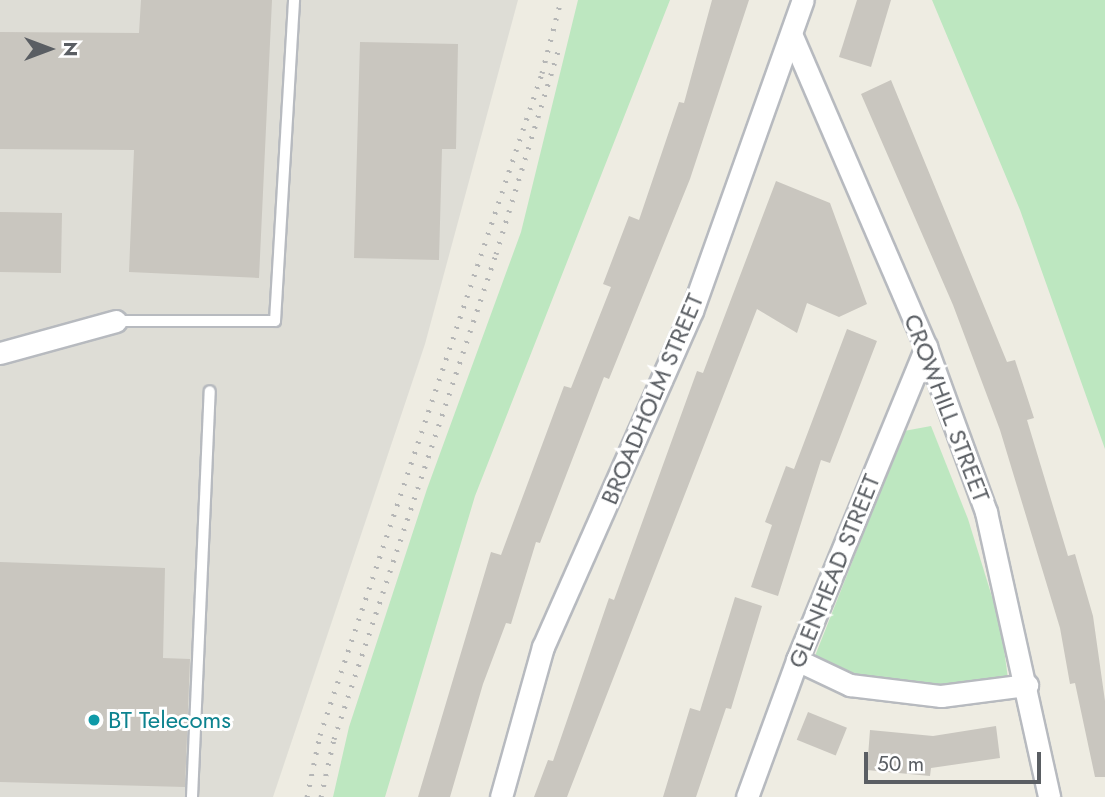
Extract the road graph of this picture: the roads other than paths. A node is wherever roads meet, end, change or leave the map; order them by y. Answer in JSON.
{"nodes":[{"id":1,"x":294,"y":0,"type":"edge"},
{"id":2,"x":803,"y":0,"type":"edge"},
{"id":3,"x":792,"y":36,"type":"junction"},
{"id":4,"x":116,"y":321,"type":"joint"},
{"id":5,"x":926,"y":347,"type":"junction"},
{"id":6,"x":0,"y":352,"type":"edge"},
{"id":7,"x":210,"y":391,"type":"dead end"},
{"id":8,"x":797,"y":660,"type":"junction"},
{"id":9,"x":1027,"y":685,"type":"junction"},
{"id":10,"x":192,"y":797,"type":"edge"},
{"id":11,"x":501,"y":797,"type":"edge"},
{"id":12,"x":747,"y":797,"type":"edge"},
{"id":13,"x":1049,"y":797,"type":"edge"}],
"edges":[{"from":1,"to":4,"type":"lane"},
{"from":2,"to":3,"type":"street","name":"BROADHOLM STREET"},
{"from":3,"to":5,"type":"street","name":"CROWHILL STREET"},
{"from":3,"to":11,"type":"street","name":"BROADHOLM STREET"},
{"from":4,"to":6,"type":"street"},
{"from":5,"to":8,"type":"street","name":"GLENHEAD STREET"},
{"from":5,"to":9,"type":"street","name":"CROWHILL STREET"},
{"from":7,"to":10,"type":"lane"},
{"from":8,"to":9,"type":"street"},
{"from":8,"to":12,"type":"street","name":"GLENHEAD STREET"},
{"from":9,"to":13,"type":"street","name":"CROWHILL STREET"}]}
